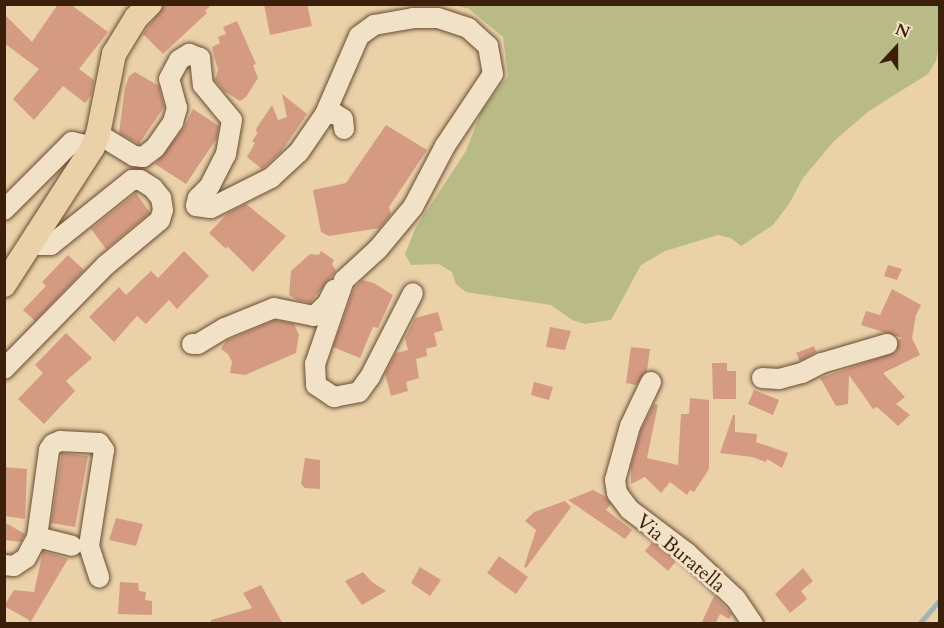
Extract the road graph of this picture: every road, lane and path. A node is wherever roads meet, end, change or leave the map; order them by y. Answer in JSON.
{"nodes":[{"id":1,"x":150,"y":4,"type":"edge"},
{"id":2,"x":326,"y":114,"type":"junction"},
{"id":3,"x":344,"y":129,"type":"dead end"},
{"id":4,"x":95,"y":140,"type":"junction"},
{"id":5,"x":4,"y":210,"type":"edge"},
{"id":6,"x":30,"y":244,"type":"junction"},
{"id":7,"x":378,"y":249,"type":"junction"},
{"id":8,"x":4,"y":285,"type":"edge"},
{"id":9,"x":413,"y":293,"type":"dead end"},
{"id":10,"x":192,"y":344,"type":"dead end"},
{"id":11,"x":886,"y":344,"type":"dead end"},
{"id":12,"x":4,"y":369,"type":"edge"},
{"id":13,"x":762,"y":378,"type":"dead end"},
{"id":14,"x":651,"y":382,"type":"dead end"},
{"id":15,"x":37,"y":537,"type":"junction"},
{"id":16,"x":72,"y":546,"type":"dead end"},
{"id":17,"x":4,"y":565,"type":"edge"},
{"id":18,"x":99,"y":577,"type":"dead end"},
{"id":19,"x":753,"y":624,"type":"edge"}],
"edges":[{"from":1,"to":4,"type":"main road"},
{"from":2,"to":3,"type":"street"},
{"from":2,"to":4,"type":"street"},
{"from":2,"to":7,"type":"street"},
{"from":4,"to":5,"type":"street"},
{"from":4,"to":6,"type":"main road"},
{"from":6,"to":8,"type":"main road"},
{"from":6,"to":12,"type":"street"},
{"from":7,"to":9,"type":"street"},
{"from":7,"to":10,"type":"street"},
{"from":11,"to":13,"type":"street"},
{"from":14,"to":19,"type":"street","name":"Via Buratella"},
{"from":15,"to":16,"type":"street"},
{"from":15,"to":17,"type":"street"},
{"from":15,"to":18,"type":"street"}]}
